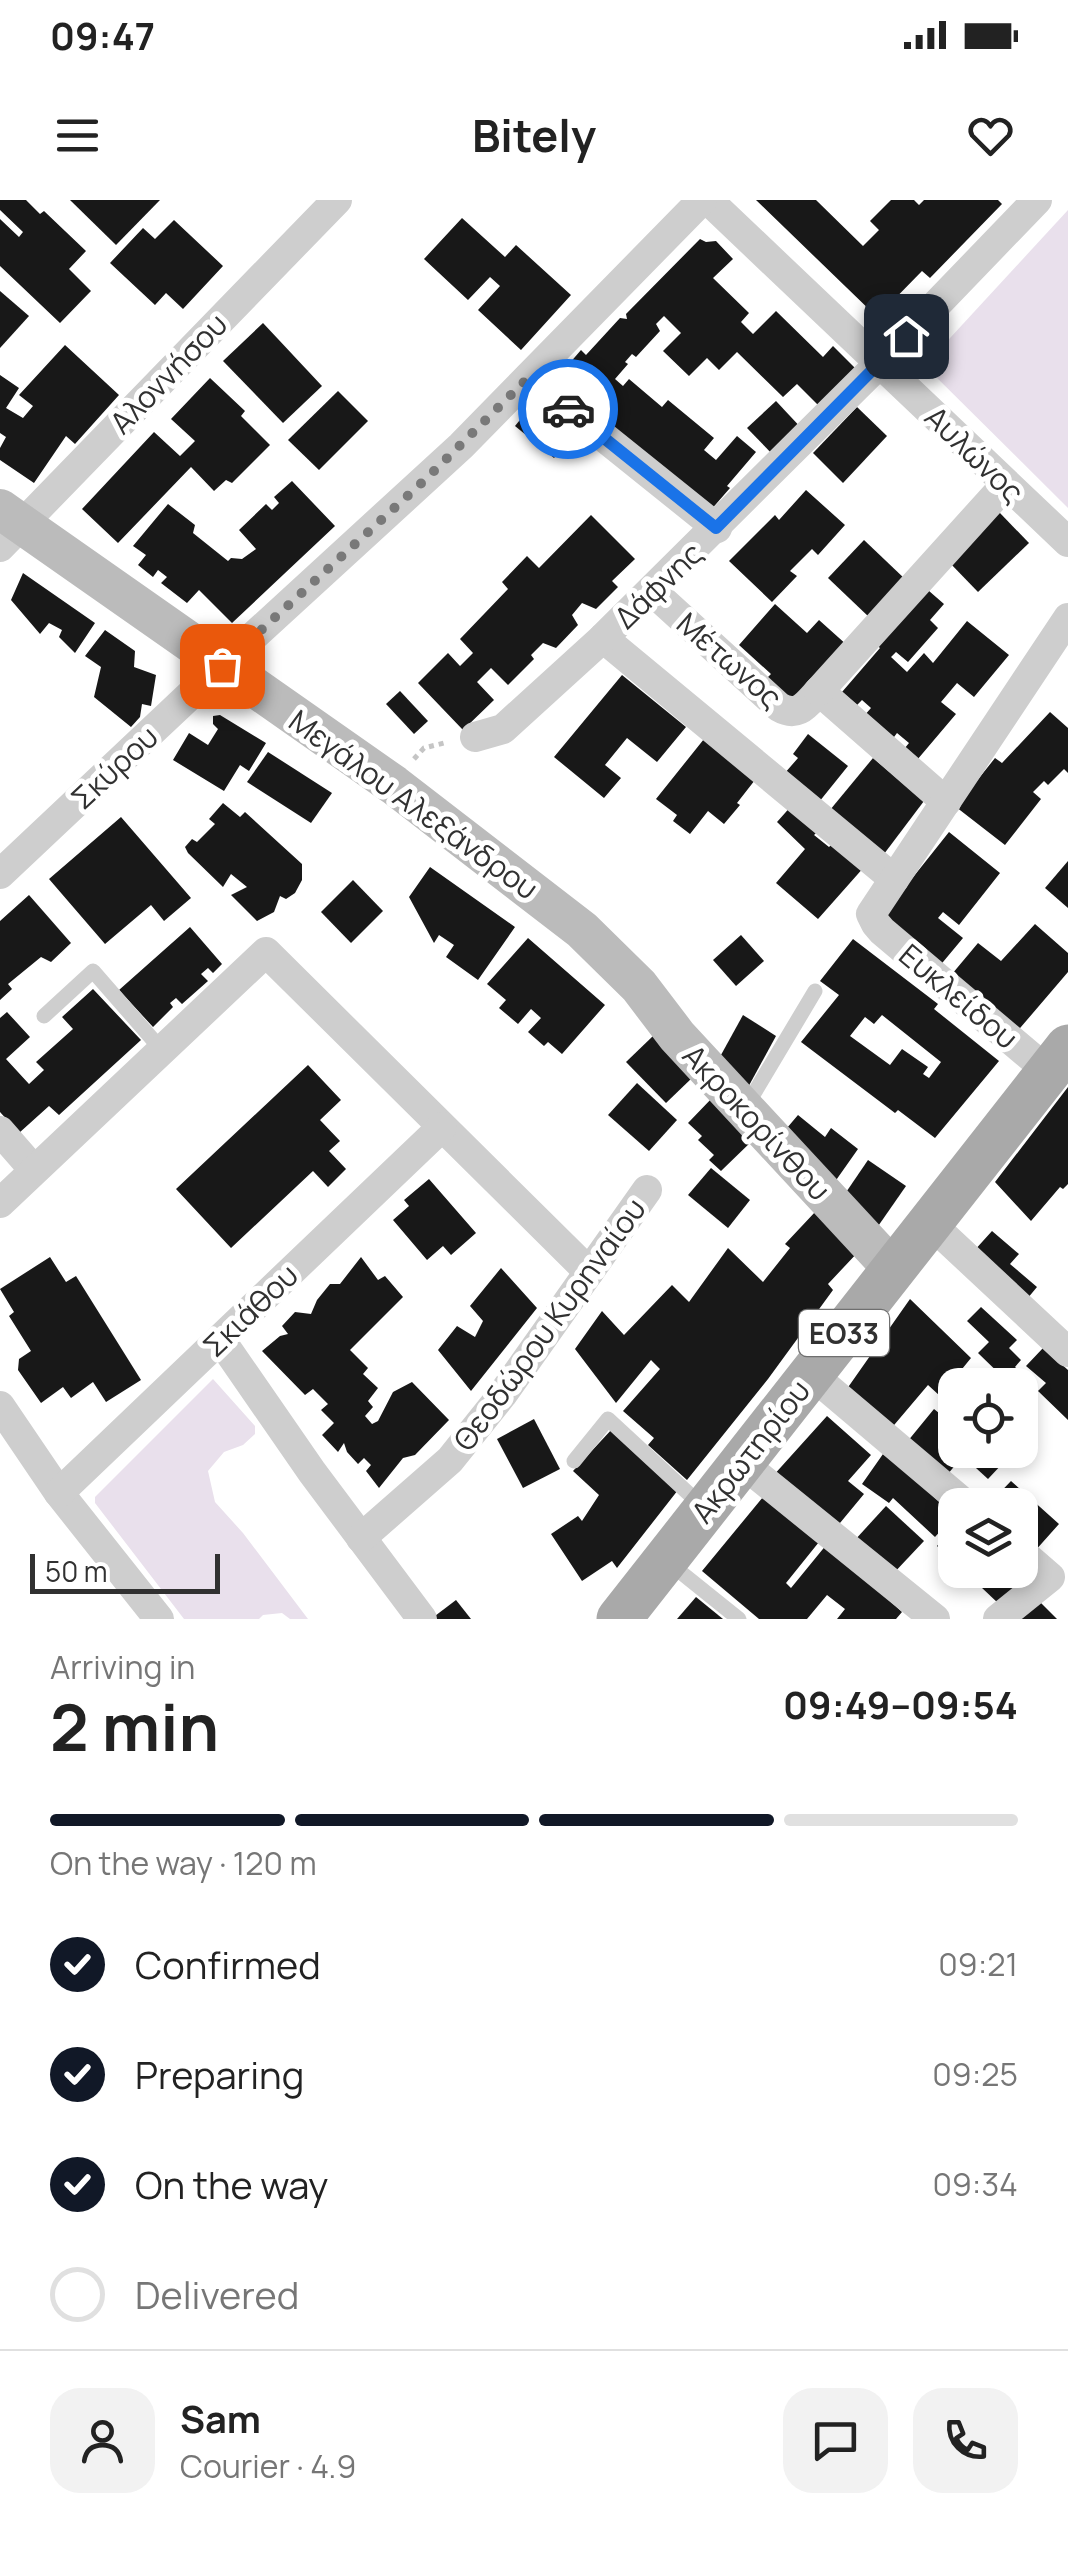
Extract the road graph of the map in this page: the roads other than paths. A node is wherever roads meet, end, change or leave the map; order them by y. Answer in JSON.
{"nodes":[{"id":1,"x":337,"y":200,"type":"edge"},
{"id":2,"x":705,"y":200,"type":"edge"},
{"id":3,"x":1037,"y":200,"type":"edge"},
{"id":4,"x":880,"y":363,"type":"junction"},
{"id":5,"x":529,"y":377,"type":"junction"},
{"id":6,"x":1006,"y":484,"type":"junction"},
{"id":7,"x":7,"y":527,"type":"edge"},
{"id":8,"x":716,"y":528,"type":"junction"},
{"id":9,"x":1068,"y":542,"type":"edge"},
{"id":10,"x":652,"y":590,"type":"junction"},
{"id":11,"x":1068,"y":618,"type":"edge"},
{"id":12,"x":603,"y":638,"type":"junction"},
{"id":13,"x":222,"y":666,"type":"junction"},
{"id":14,"x":819,"y":691,"type":"junction"},
{"id":15,"x":475,"y":737,"type":"road end"},
{"id":16,"x":946,"y":802,"type":"junction"},
{"id":17,"x":0,"y":874,"type":"edge"},
{"id":18,"x":894,"y":880,"type":"junction"},
{"id":19,"x":624,"y":971,"type":"joint"},
{"id":20,"x":815,"y":991,"type":"dead end"},
{"id":21,"x":44,"y":1016,"type":"dead end"},
{"id":22,"x":161,"y":1049,"type":"junction"},
{"id":23,"x":1058,"y":1060,"type":"edge"},
{"id":24,"x":744,"y":1108,"type":"junction"},
{"id":25,"x":442,"y":1127,"type":"junction"},
{"id":26,"x":0,"y":1130,"type":"edge"},
{"id":27,"x":34,"y":1170,"type":"junction"},
{"id":28,"x":648,"y":1190,"type":"dead end"},
{"id":29,"x":0,"y":1203,"type":"edge"},
{"id":30,"x":930,"y":1224,"type":"junction"},
{"id":31,"x":894,"y":1270,"type":"junction"},
{"id":32,"x":590,"y":1272,"type":"junction"},
{"id":33,"x":220,"y":1339,"type":"junction"},
{"id":34,"x":1068,"y":1352,"type":"edge"},
{"id":35,"x":810,"y":1374,"type":"junction"},
{"id":36,"x":0,"y":1406,"type":"edge"},
{"id":37,"x":574,"y":1461,"type":"dead end"},
{"id":38,"x":740,"y":1462,"type":"junction"},
{"id":39,"x":946,"y":1488,"type":"edge"},
{"id":40,"x":59,"y":1493,"type":"junction"},
{"id":41,"x":704,"y":1508,"type":"junction"},
{"id":42,"x":360,"y":1538,"type":"junction"},
{"id":43,"x":664,"y":1559,"type":"junction"},
{"id":44,"x":1038,"y":1566,"type":"edge"},
{"id":45,"x":1038,"y":1586,"type":"edge"},
{"id":46,"x":1035,"y":1588,"type":"edge"},
{"id":47,"x":160,"y":1619,"type":"edge"},
{"id":48,"x":422,"y":1619,"type":"edge"},
{"id":49,"x":618,"y":1619,"type":"edge"},
{"id":50,"x":740,"y":1619,"type":"edge"},
{"id":51,"x":935,"y":1619,"type":"edge"},
{"id":52,"x":998,"y":1619,"type":"edge"}],
"edges":[{"from":1,"to":7,"type":"street","name":"Αλοννήσου"},
{"from":2,"to":4,"type":"street","name":"Αυλώνος"},
{"from":2,"to":5,"type":"street","name":"Σκύρου"},
{"from":3,"to":4,"type":"street","name":"Δάφνης"},
{"from":4,"to":6,"type":"street","name":"Αυλώνος"},
{"from":4,"to":8,"type":"street","name":"Δάφνης"},
{"from":5,"to":8,"type":"street"},
{"from":5,"to":13,"type":"street","name":"Σκύρου"},
{"from":6,"to":9,"type":"street","name":"Αυλώνος"},
{"from":6,"to":14,"type":"street"},
{"from":7,"to":13,"type":"main road","name":"Μεγάλου Αλεξάνδρου"},
{"from":8,"to":10,"type":"street","name":"Δάφνης"},
{"from":10,"to":12,"type":"street","name":"Δάφνης"},
{"from":10,"to":14,"type":"street","name":"Μέτωνος"},
{"from":11,"to":16,"type":"street"},
{"from":12,"to":15,"type":"street","name":"Δάφνης"},
{"from":12,"to":18,"type":"street"},
{"from":13,"to":17,"type":"street","name":"Σκύρου"},
{"from":13,"to":19,"type":"main road","name":"Μεγάλου Αλεξάνδρου"},
{"from":14,"to":16,"type":"street","name":"Μέτωνος"},
{"from":16,"to":18,"type":"street"},
{"from":18,"to":23,"type":"street","name":"Ευκλείδου"},
{"from":19,"to":24,"type":"main road","name":"Ακροκορίνθου"},
{"from":20,"to":24,"type":"lane"},
{"from":21,"to":22,"type":"lane"},
{"from":22,"to":25,"type":"street"},
{"from":22,"to":27,"type":"street"},
{"from":23,"to":30,"type":"main road","name":"Ακρωτηρίου","number":"ΕΟ33"},
{"from":24,"to":31,"type":"main road","name":"Ακροκορίνθου"},
{"from":25,"to":32,"type":"street"},
{"from":25,"to":33,"type":"street","name":"Σκιάθου"},
{"from":26,"to":27,"type":"street"},
{"from":27,"to":29,"type":"street"},
{"from":28,"to":32,"type":"street","name":"Θεοδώρου Κυρηναίου"},
{"from":30,"to":31,"type":"main road","name":"Ακρωτηρίου","number":"ΕΟ33"},
{"from":30,"to":34,"type":"street"},
{"from":31,"to":35,"type":"main road","name":"Ακρωτηρίου","number":"ΕΟ33"},
{"from":32,"to":42,"type":"street","name":"Θεοδώρου Κυρηναίου"},
{"from":33,"to":40,"type":"street","name":"Σκιάθου"},
{"from":33,"to":42,"type":"street"},
{"from":35,"to":38,"type":"main road","name":"Ακρωτηρίου","number":"ΕΟ33"},
{"from":35,"to":39,"type":"street"},
{"from":36,"to":40,"type":"street"},
{"from":37,"to":41,"type":"lane"},
{"from":38,"to":41,"type":"main road","name":"Ακρωτηρίου","number":"ΕΟ33"},
{"from":38,"to":51,"type":"street"},
{"from":40,"to":47,"type":"street"},
{"from":41,"to":43,"type":"main road","name":"Ακρωτηρίου","number":"ΕΟ33"},
{"from":42,"to":48,"type":"street"},
{"from":43,"to":49,"type":"main road","name":"Ακρωτηρίου","number":"ΕΟ33"},
{"from":43,"to":50,"type":"lane"},
{"from":44,"to":45,"type":"street"},
{"from":46,"to":52,"type":"street"}]}
